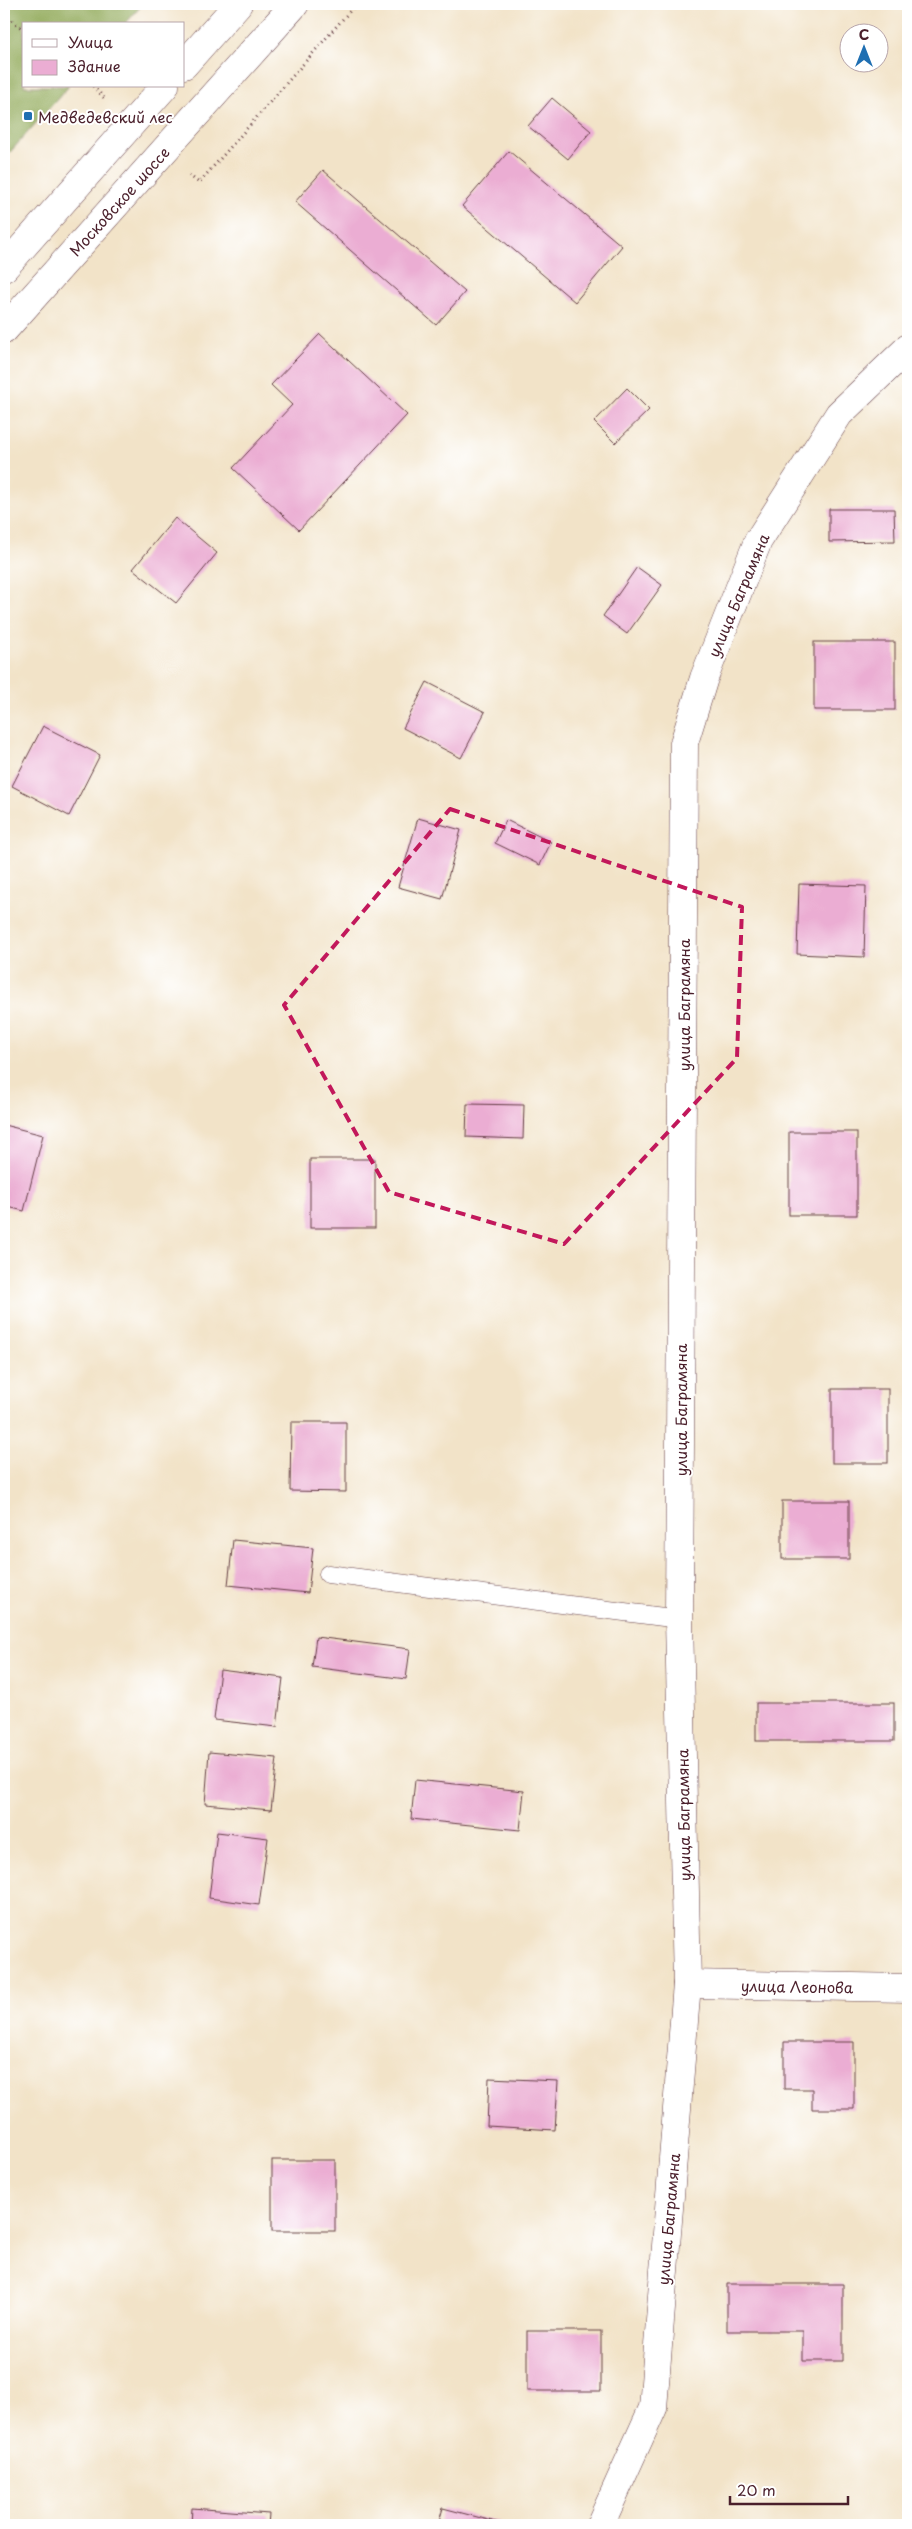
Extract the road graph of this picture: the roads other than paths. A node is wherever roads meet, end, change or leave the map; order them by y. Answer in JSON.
{"nodes":[{"id":1,"x":238,"y":4,"type":"edge"},
{"id":2,"x":295,"y":4,"type":"edge"},
{"id":3,"x":185,"y":64,"type":"edge"},
{"id":4,"x":163,"y":88,"type":"edge"},
{"id":5,"x":4,"y":268,"type":"edge"},
{"id":6,"x":4,"y":330,"type":"edge"},
{"id":7,"x":908,"y":348,"type":"edge"},
{"id":8,"x":328,"y":1574,"type":"dead end"},
{"id":9,"x":679,"y":1619,"type":"junction"},
{"id":10,"x":687,"y":1984,"type":"junction"},
{"id":11,"x":908,"y":1988,"type":"edge"},
{"id":12,"x":600,"y":2525,"type":"edge"}],
"edges":[{"from":1,"to":3,"type":"street"},
{"from":2,"to":6,"type":"street","name":"Московское шоссе"},
{"from":4,"to":5,"type":"street"},
{"from":7,"to":9,"type":"street","name":"улица Баграмяна"},
{"from":8,"to":9,"type":"lane"},
{"from":9,"to":10,"type":"street","name":"улица Баграмяна"},
{"from":10,"to":11,"type":"street","name":"улица Леонова"},
{"from":10,"to":12,"type":"street","name":"улица Баграмяна"}]}
